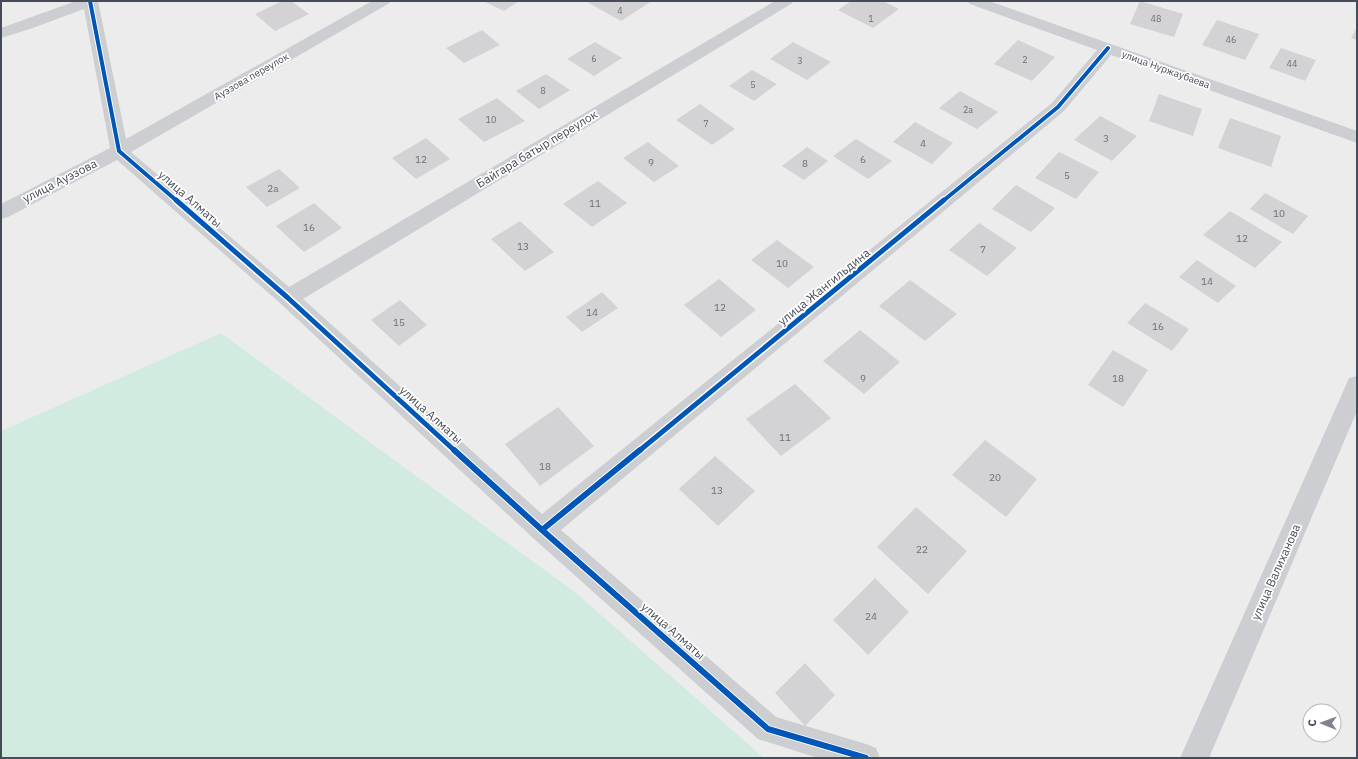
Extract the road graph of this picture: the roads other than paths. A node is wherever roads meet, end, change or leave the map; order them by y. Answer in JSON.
{"nodes":[{"id":1,"x":90,"y":1,"type":"edge"},
{"id":2,"x":383,"y":1,"type":"edge"},
{"id":3,"x":786,"y":1,"type":"edge"},
{"id":4,"x":975,"y":1,"type":"edge"},
{"id":5,"x":1,"y":33,"type":"edge"},
{"id":6,"x":1108,"y":48,"type":"junction"},
{"id":7,"x":1357,"y":137,"type":"edge"},
{"id":8,"x":119,"y":151,"type":"junction"},
{"id":9,"x":1,"y":212,"type":"edge"},
{"id":10,"x":288,"y":298,"type":"junction"},
{"id":11,"x":1357,"y":385,"type":"edge"},
{"id":12,"x":542,"y":530,"type":"junction"},
{"id":13,"x":866,"y":758,"type":"edge"},
{"id":14,"x":1194,"y":758,"type":"edge"}],
"edges":[{"from":1,"to":5,"type":"street"},
{"from":1,"to":8,"type":"street"},
{"from":2,"to":8,"type":"street","name":"Ауэзова переулок"},
{"from":3,"to":10,"type":"street","name":"Байгара батыр переулок"},
{"from":4,"to":6,"type":"street","name":"улица Нуржаубаева"},
{"from":6,"to":7,"type":"street","name":"улица Нуржаубаева"},
{"from":6,"to":12,"type":"street","name":"улица Жангильдина"},
{"from":8,"to":9,"type":"street","name":"улица Ауэзова"},
{"from":8,"to":10,"type":"street","name":"улица Алматы"},
{"from":10,"to":12,"type":"street","name":"улица Алматы"},
{"from":11,"to":14,"type":"street","name":"улица Валиханова"},
{"from":12,"to":13,"type":"street","name":"улица Алматы"}]}
